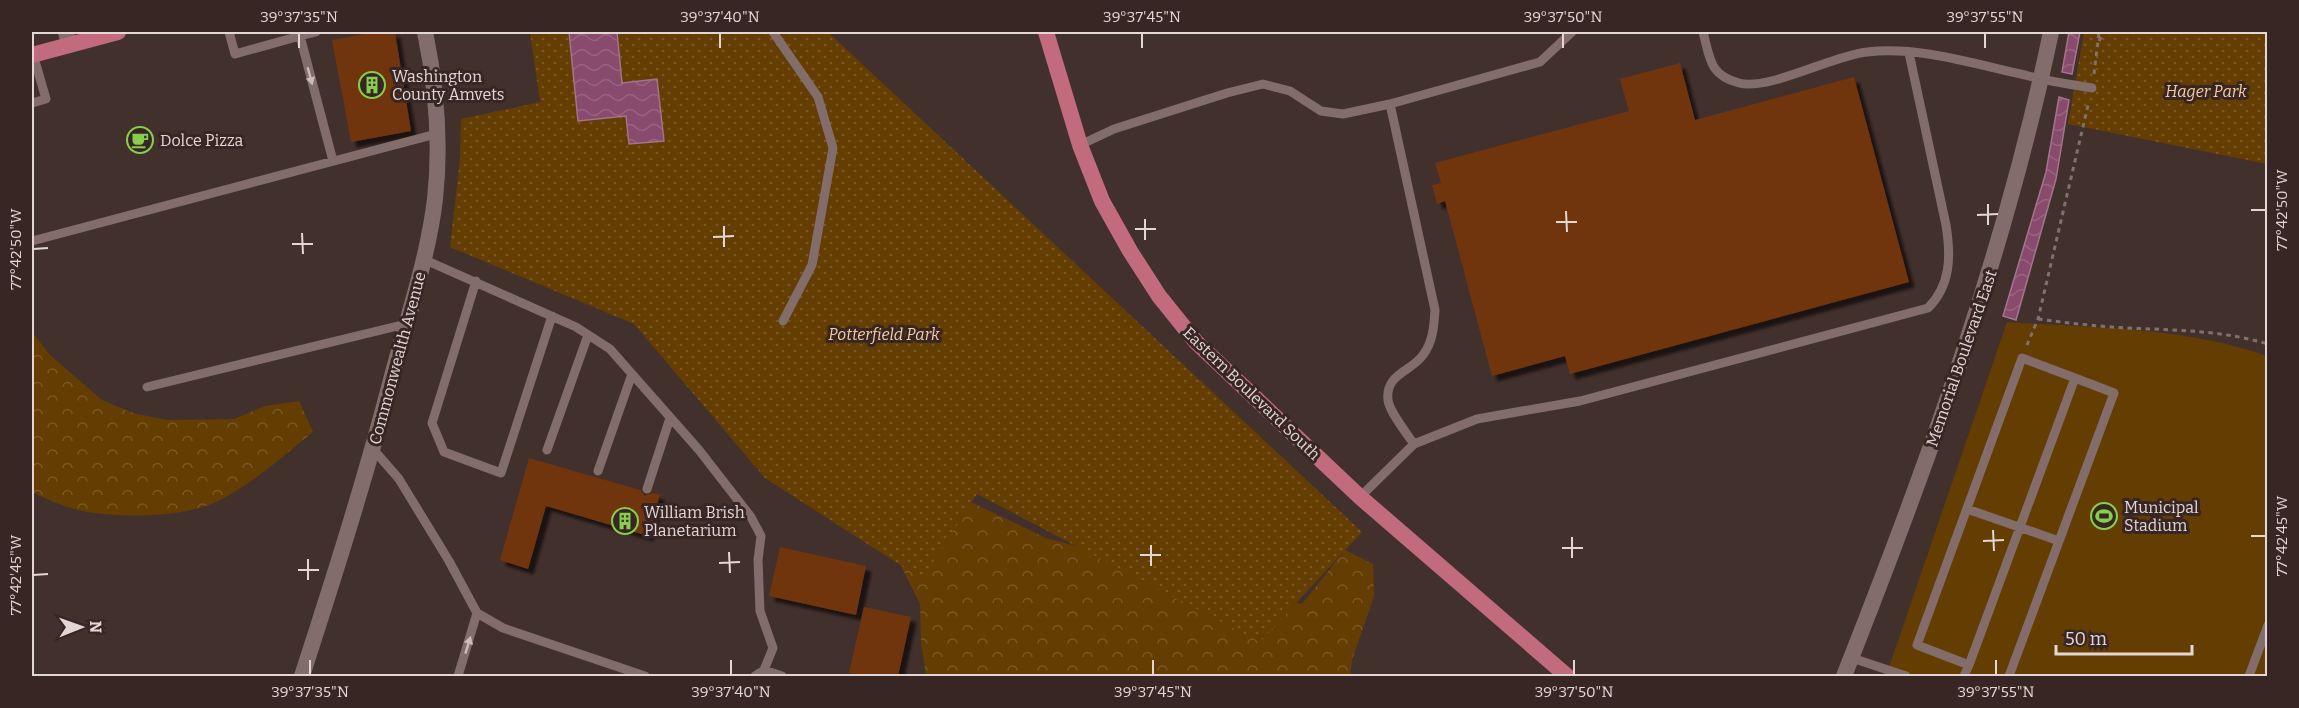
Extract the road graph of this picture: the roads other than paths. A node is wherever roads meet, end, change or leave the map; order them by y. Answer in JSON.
{"nodes":[{"id":1,"x":118,"y":32,"type":"edge"},
{"id":2,"x":229,"y":32,"type":"edge"},
{"id":3,"x":316,"y":32,"type":"edge"},
{"id":4,"x":425,"y":32,"type":"edge"},
{"id":5,"x":773,"y":32,"type":"edge"},
{"id":6,"x":1046,"y":32,"type":"edge"},
{"id":7,"x":1572,"y":32,"type":"edge"},
{"id":8,"x":1703,"y":32,"type":"edge"},
{"id":9,"x":2051,"y":32,"type":"edge"},
{"id":10,"x":299,"y":34,"type":"edge"},
{"id":11,"x":67,"y":38,"type":"edge"},
{"id":12,"x":1909,"y":53,"type":"junction"},
{"id":13,"x":32,"y":54,"type":"edge"},
{"id":14,"x":2042,"y":79,"type":"junction"},
{"id":15,"x":2092,"y":88,"type":"road end"},
{"id":16,"x":32,"y":103,"type":"edge"},
{"id":17,"x":1390,"y":104,"type":"junction"},
{"id":18,"x":436,"y":134,"type":"junction"},
{"id":19,"x":1080,"y":145,"type":"junction"},
{"id":20,"x":333,"y":161,"type":"junction"},
{"id":21,"x":32,"y":241,"type":"edge"},
{"id":22,"x":423,"y":258,"type":"junction"},
{"id":23,"x":476,"y":281,"type":"junction"},
{"id":24,"x":552,"y":316,"type":"junction"},
{"id":25,"x":783,"y":321,"type":"dead end"},
{"id":26,"x":406,"y":324,"type":"junction"},
{"id":27,"x":588,"y":335,"type":"junction"},
{"id":28,"x":632,"y":374,"type":"junction"},
{"id":29,"x":2075,"y":378,"type":"junction"},
{"id":30,"x":147,"y":387,"type":"dead end"},
{"id":31,"x":670,"y":418,"type":"junction"},
{"id":32,"x":1414,"y":444,"type":"junction"},
{"id":33,"x":373,"y":449,"type":"junction"},
{"id":34,"x":547,"y":450,"type":"dead end"},
{"id":35,"x":598,"y":471,"type":"dead end"},
{"id":36,"x":647,"y":489,"type":"dead end"},
{"id":37,"x":1360,"y":497,"type":"junction"},
{"id":38,"x":1967,"y":509,"type":"junction"},
{"id":39,"x":2019,"y":527,"type":"junction"},
{"id":40,"x":2059,"y":541,"type":"junction"},
{"id":41,"x":477,"y":613,"type":"junction"},
{"id":42,"x":2268,"y":625,"type":"edge"},
{"id":43,"x":1852,"y":658,"type":"junction"},
{"id":44,"x":1968,"y":665,"type":"junction"},
{"id":45,"x":764,"y":670,"type":"junction"},
{"id":46,"x":302,"y":676,"type":"edge"},
{"id":47,"x":458,"y":676,"type":"edge"},
{"id":48,"x":645,"y":676,"type":"edge"},
{"id":49,"x":756,"y":676,"type":"edge"},
{"id":50,"x":782,"y":676,"type":"edge"},
{"id":51,"x":1567,"y":676,"type":"edge"},
{"id":52,"x":1844,"y":676,"type":"edge"},
{"id":53,"x":1906,"y":676,"type":"edge"},
{"id":54,"x":1964,"y":676,"type":"edge"},
{"id":55,"x":2009,"y":676,"type":"edge"},
{"id":56,"x":2248,"y":676,"type":"edge"}],
"edges":[{"from":1,"to":11,"type":"main road"},
{"from":2,"to":10,"type":"lane"},
{"from":3,"to":10,"type":"lane"},
{"from":4,"to":18,"type":"main road","name":"Commonwealth Avenue"},
{"from":5,"to":25,"type":"lane"},
{"from":6,"to":19,"type":"main road","name":"Eastern Boulevard South"},
{"from":7,"to":17,"type":"lane"},
{"from":8,"to":12,"type":"lane"},
{"from":9,"to":14,"type":"main road","name":"Memorial Boulevard East"},
{"from":10,"to":20,"type":"lane","one_way":true},
{"from":11,"to":13,"type":"main road"},
{"from":12,"to":14,"type":"lane"},
{"from":12,"to":32,"type":"lane"},
{"from":13,"to":16,"type":"lane"},
{"from":14,"to":15,"type":"lane"},
{"from":14,"to":43,"type":"main road","name":"Memorial Boulevard East"},
{"from":17,"to":19,"type":"lane"},
{"from":17,"to":32,"type":"lane"},
{"from":18,"to":20,"type":"lane"},
{"from":18,"to":22,"type":"main road","name":"Commonwealth Avenue"},
{"from":19,"to":37,"type":"main road","name":"Eastern Boulevard South"},
{"from":20,"to":21,"type":"lane"},
{"from":22,"to":23,"type":"lane"},
{"from":22,"to":26,"type":"main road","name":"Commonwealth Avenue"},
{"from":23,"to":24,"type":"lane"},
{"from":23,"to":24,"type":"lane"},
{"from":24,"to":27,"type":"lane"},
{"from":26,"to":30,"type":"lane"},
{"from":26,"to":33,"type":"main road","name":"Commonwealth Avenue"},
{"from":27,"to":28,"type":"lane"},
{"from":27,"to":34,"type":"lane"},
{"from":28,"to":31,"type":"lane"},
{"from":28,"to":35,"type":"lane"},
{"from":29,"to":38,"type":"lane"},
{"from":29,"to":39,"type":"lane"},
{"from":29,"to":40,"type":"lane"},
{"from":31,"to":36,"type":"lane"},
{"from":31,"to":45,"type":"lane"},
{"from":32,"to":37,"type":"lane"},
{"from":33,"to":41,"type":"lane"},
{"from":33,"to":46,"type":"main road","name":"Commonwealth Avenue"},
{"from":37,"to":51,"type":"main road","name":"Eastern Boulevard South"},
{"from":38,"to":39,"type":"lane"},
{"from":38,"to":44,"type":"lane"},
{"from":39,"to":40,"type":"lane"},
{"from":39,"to":44,"type":"lane"},
{"from":40,"to":55,"type":"lane"},
{"from":47,"to":41,"type":"lane","one_way":true},
{"from":41,"to":48,"type":"lane"},
{"from":42,"to":56,"type":"lane"},
{"from":43,"to":52,"type":"main road","name":"Memorial Boulevard East"},
{"from":43,"to":53,"type":"lane"},
{"from":44,"to":54,"type":"lane"},
{"from":45,"to":49,"type":"lane"},
{"from":45,"to":50,"type":"lane"}]}
